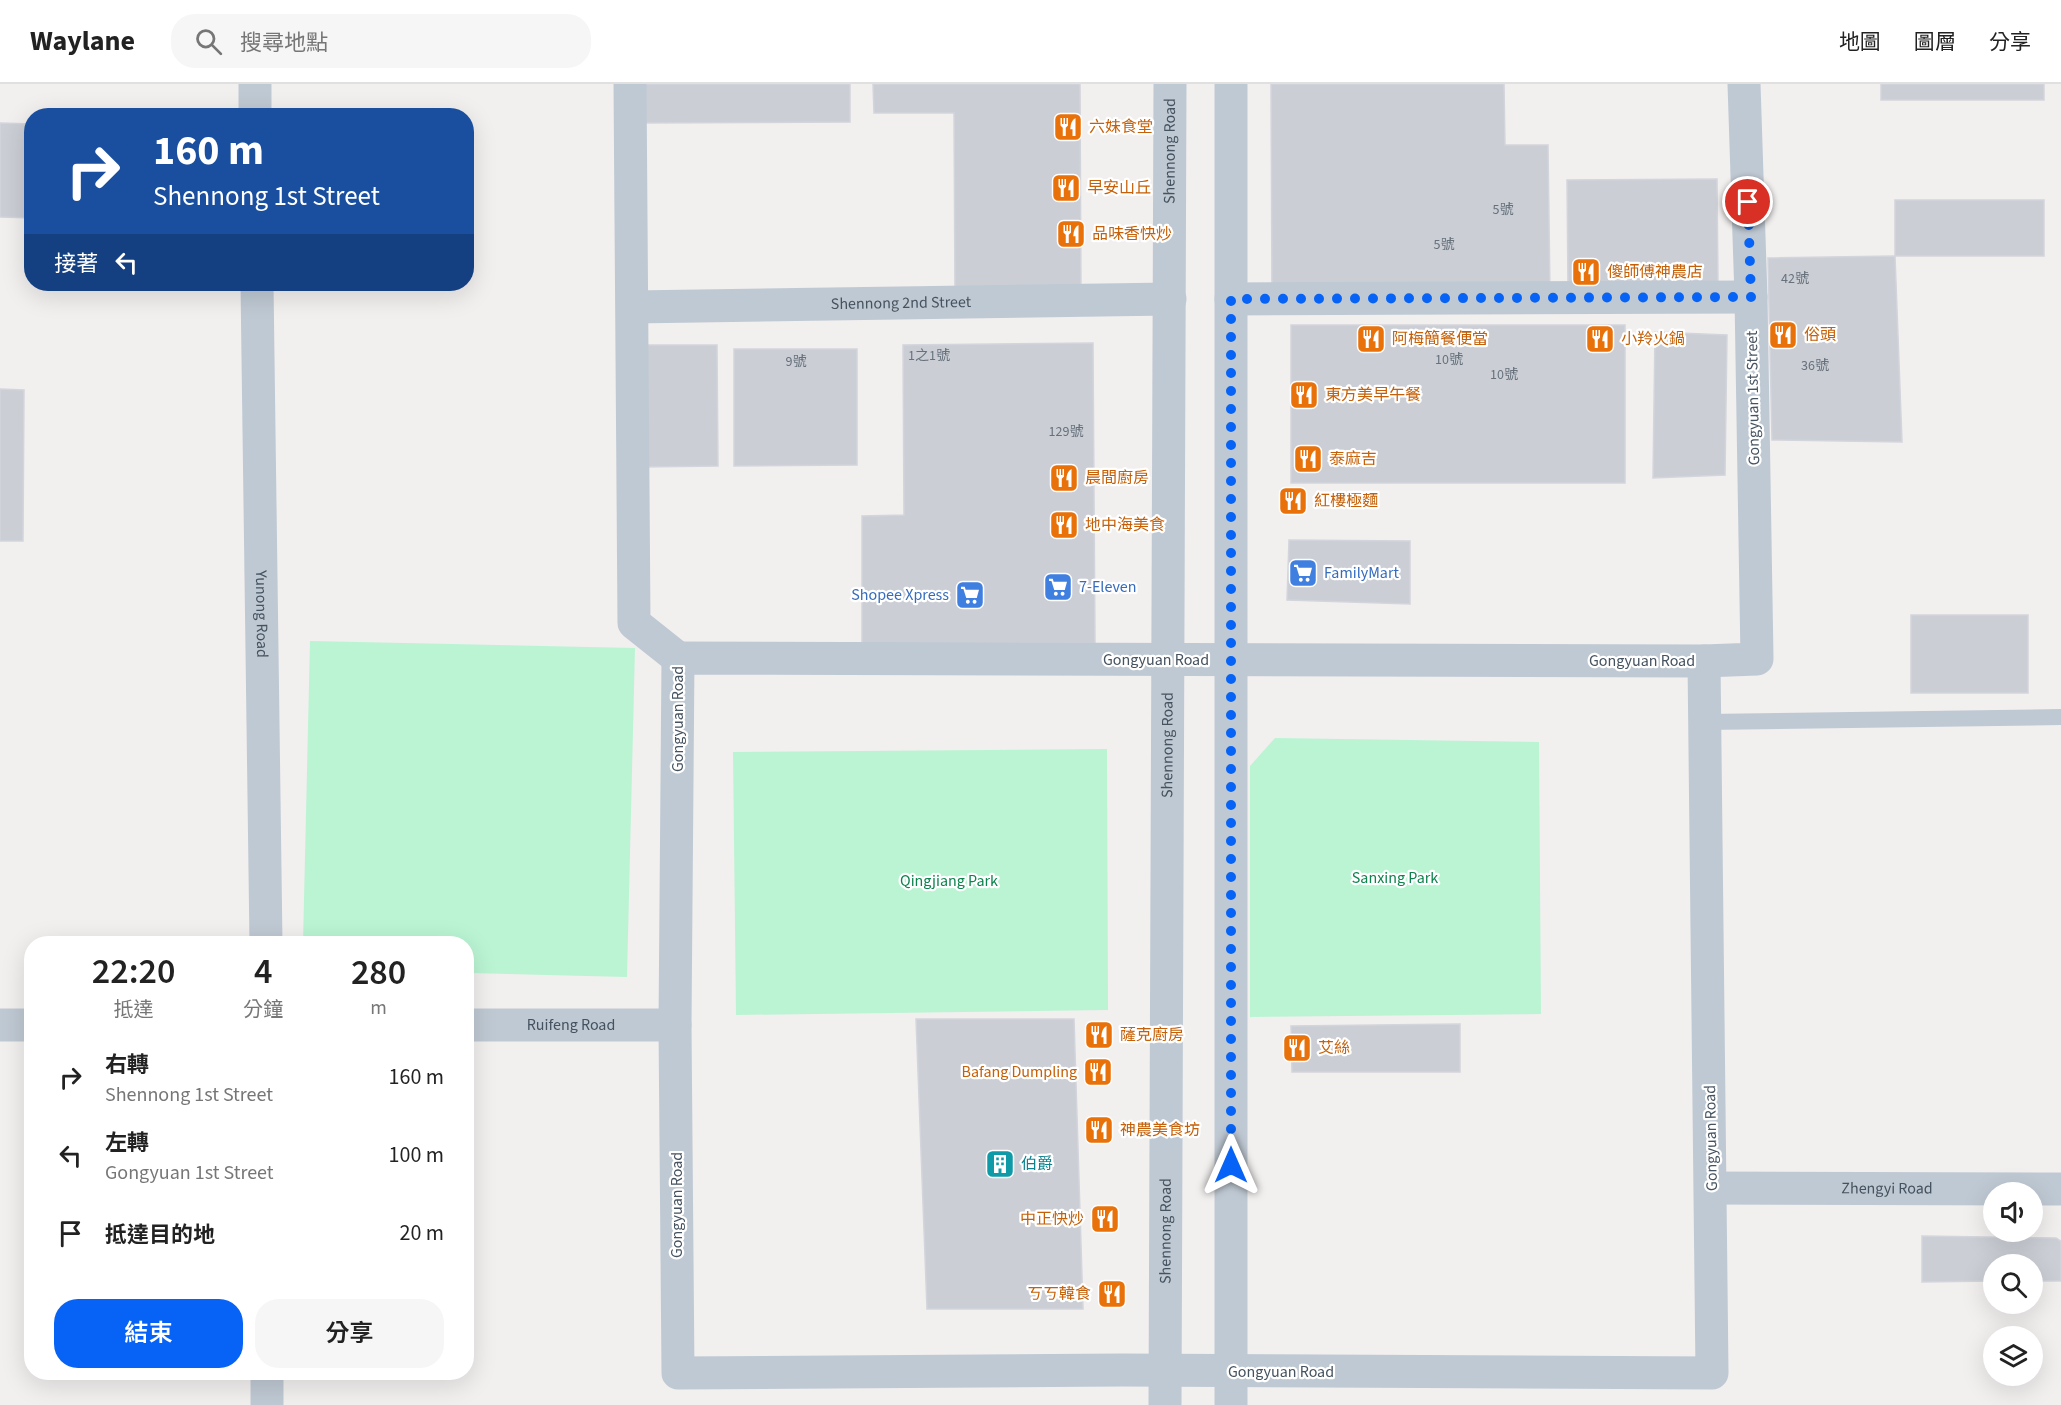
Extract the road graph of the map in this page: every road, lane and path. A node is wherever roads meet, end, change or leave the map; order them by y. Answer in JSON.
{"nodes":[{"id":1,"x":255,"y":84,"type":"edge"},
{"id":2,"x":630,"y":84,"type":"edge"},
{"id":3,"x":1170,"y":84,"type":"edge"},
{"id":4,"x":1231,"y":84,"type":"edge"},
{"id":5,"x":1744,"y":84,"type":"edge"},
{"id":6,"x":255,"y":108,"type":"edge"},
{"id":7,"x":257,"y":291,"type":"edge"},
{"id":8,"x":1751,"y":297,"type":"junction"},
{"id":9,"x":1170,"y":299,"type":"junction"},
{"id":10,"x":1231,"y":299,"type":"junction"},
{"id":11,"x":633,"y":307,"type":"junction"},
{"id":12,"x":678,"y":658,"type":"junction"},
{"id":13,"x":1167,"y":660,"type":"junction"},
{"id":14,"x":1231,"y":660,"type":"junction"},
{"id":15,"x":1704,"y":660,"type":"junction"},
{"id":16,"x":2061,"y":717,"type":"edge"},
{"id":17,"x":1705,"y":722,"type":"junction"},
{"id":18,"x":266,"y":936,"type":"edge"},
{"id":19,"x":0,"y":1024,"type":"edge"},
{"id":20,"x":24,"y":1024,"type":"edge"},
{"id":21,"x":474,"y":1024,"type":"edge"},
{"id":22,"x":675,"y":1024,"type":"junction"},
{"id":23,"x":1711,"y":1188,"type":"junction"},
{"id":24,"x":2061,"y":1189,"type":"edge"},
{"id":25,"x":1165,"y":1372,"type":"junction"},
{"id":26,"x":1231,"y":1372,"type":"junction"},
{"id":27,"x":267,"y":1380,"type":"edge"},
{"id":28,"x":267,"y":1405,"type":"edge"},
{"id":29,"x":1164,"y":1405,"type":"edge"},
{"id":30,"x":1231,"y":1405,"type":"edge"}],
"edges":[{"from":1,"to":6,"type":"street"},
{"from":2,"to":11,"type":"street"},
{"from":3,"to":9,"type":"street","name":"Shennong Road"},
{"from":4,"to":10,"type":"street"},
{"from":5,"to":8,"type":"street","name":"Gongyuan 1st Street"},
{"from":7,"to":18,"type":"street","name":"Yunong Road"},
{"from":8,"to":10,"type":"street"},
{"from":8,"to":15,"type":"street","name":"Gongyuan 1st Street"},
{"from":9,"to":11,"type":"street","name":"Shennong 2nd Street"},
{"from":9,"to":13,"type":"street","name":"Shennong Road"},
{"from":10,"to":14,"type":"street"},
{"from":11,"to":12,"type":"street"},
{"from":12,"to":13,"type":"street","name":"Gongyuan Road"},
{"from":12,"to":22,"type":"street","name":"Gongyuan Road"},
{"from":13,"to":14,"type":"street","name":"Gongyuan Road"},
{"from":13,"to":25,"type":"street","name":"Shennong Road"},
{"from":14,"to":15,"type":"street","name":"Gongyuan Road"},
{"from":14,"to":26,"type":"street"},
{"from":15,"to":17,"type":"street","name":"Gongyuan Road"},
{"from":16,"to":17,"type":"lane"},
{"from":17,"to":23,"type":"street","name":"Gongyuan Road"},
{"from":19,"to":20,"type":"street"},
{"from":21,"to":22,"type":"street","name":"Ruifeng Road"},
{"from":22,"to":25,"type":"street","name":"Gongyuan Road"},
{"from":23,"to":24,"type":"street","name":"Zhengyi Road"},
{"from":23,"to":26,"type":"street","name":"Gongyuan Road"},
{"from":25,"to":26,"type":"street","name":"Gongyuan Road"},
{"from":25,"to":29,"type":"street","name":"Shennong Road"},
{"from":26,"to":30,"type":"street"},
{"from":27,"to":28,"type":"street"}]}
